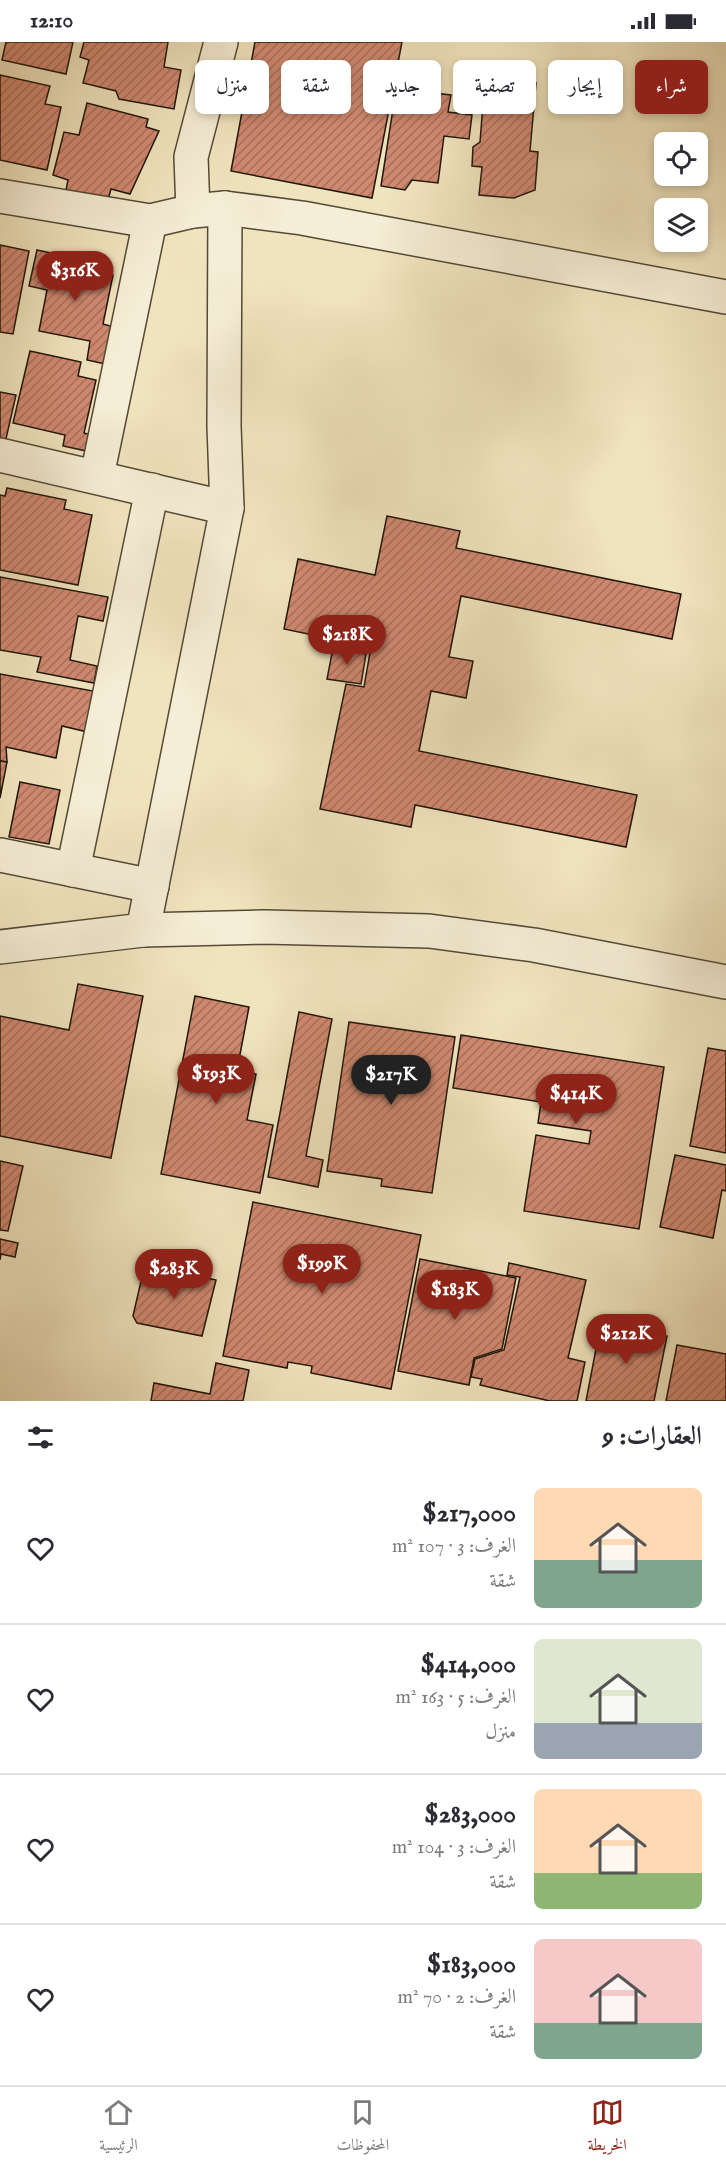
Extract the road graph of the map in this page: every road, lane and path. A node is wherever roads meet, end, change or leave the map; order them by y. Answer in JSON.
{"nodes":[{"id":1,"x":221,"y":42,"type":"edge"},
{"id":2,"x":0,"y":196,"type":"edge"},
{"id":3,"x":225,"y":208,"type":"junction"},
{"id":4,"x":193,"y":211,"type":"junction"},
{"id":5,"x":150,"y":220,"type":"junction"},
{"id":6,"x":726,"y":297,"type":"edge"},
{"id":7,"x":0,"y":455,"type":"edge"},
{"id":8,"x":97,"y":476,"type":"junction"},
{"id":9,"x":152,"y":490,"type":"junction"},
{"id":10,"x":227,"y":508,"type":"junction"},
{"id":11,"x":0,"y":855,"type":"edge"},
{"id":12,"x":73,"y":870,"type":"junction"},
{"id":13,"x":152,"y":886,"type":"junction"},
{"id":14,"x":143,"y":930,"type":"junction"},
{"id":15,"x":0,"y":947,"type":"edge"},
{"id":16,"x":726,"y":982,"type":"edge"}],
"edges":[{"from":1,"to":4,"type":"street"},
{"from":2,"to":5,"type":"street"},
{"from":3,"to":4,"type":"street"},
{"from":3,"to":6,"type":"street"},
{"from":3,"to":10,"type":"street"},
{"from":4,"to":5,"type":"street"},
{"from":5,"to":8,"type":"street"},
{"from":7,"to":8,"type":"street"},
{"from":8,"to":9,"type":"street"},
{"from":9,"to":10,"type":"street"},
{"from":9,"to":12,"type":"street"},
{"from":10,"to":13,"type":"street"},
{"from":11,"to":12,"type":"street"},
{"from":12,"to":13,"type":"street"},
{"from":13,"to":14,"type":"street"},
{"from":14,"to":15,"type":"street"},
{"from":14,"to":16,"type":"street"}]}
